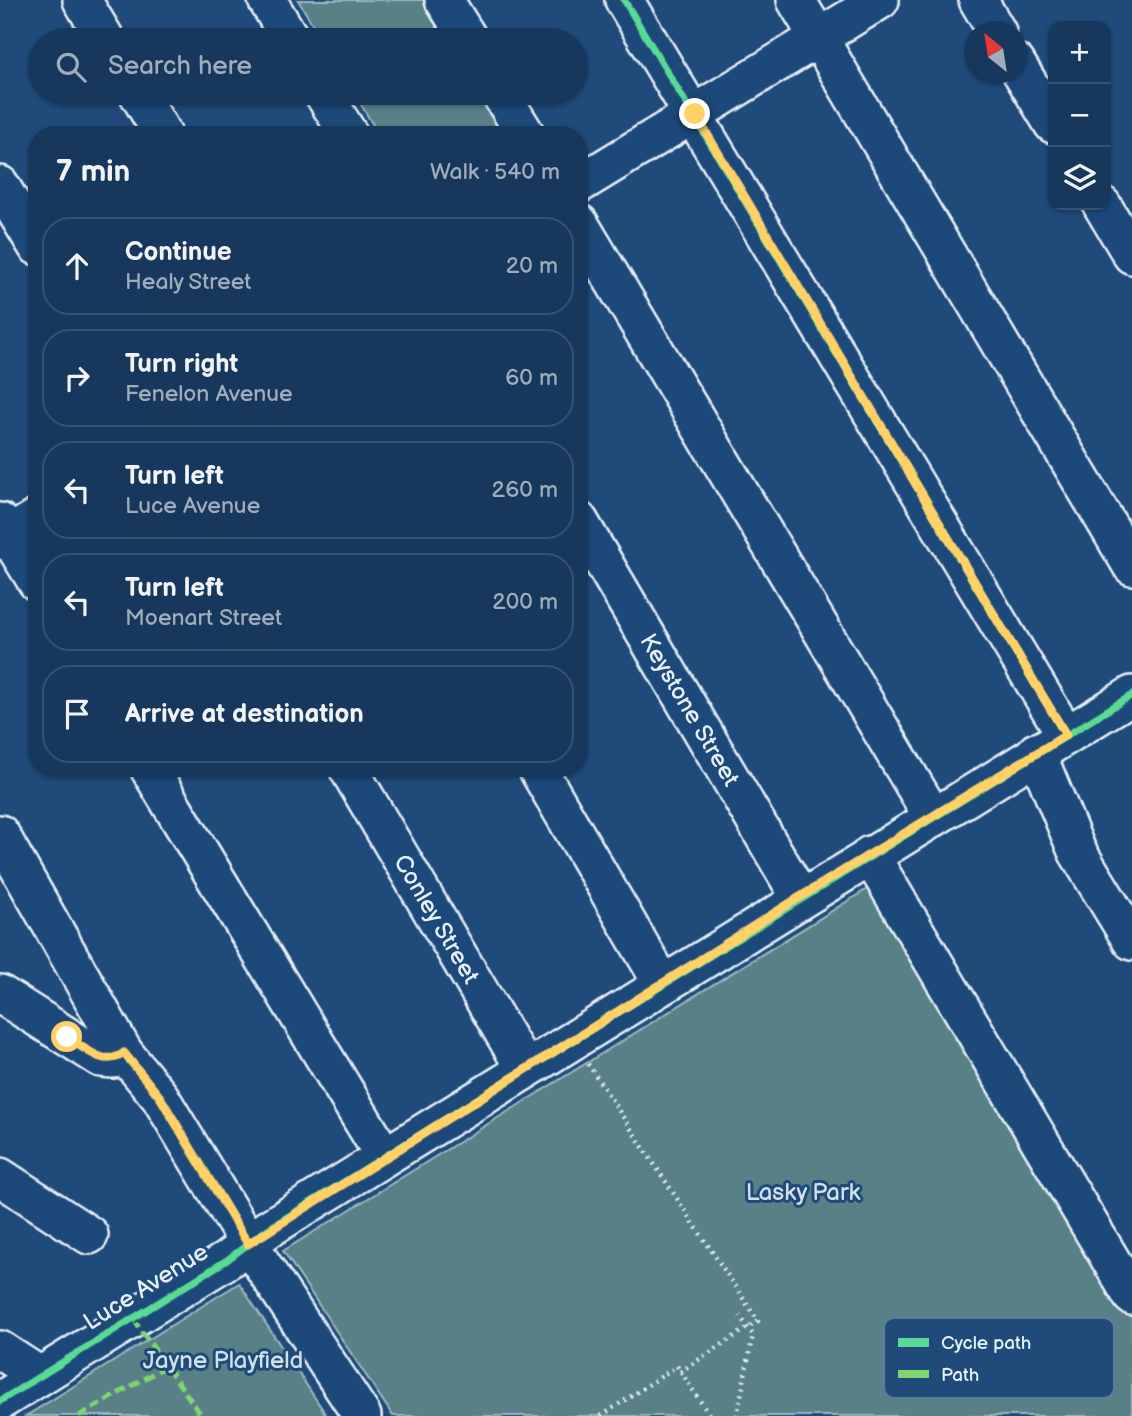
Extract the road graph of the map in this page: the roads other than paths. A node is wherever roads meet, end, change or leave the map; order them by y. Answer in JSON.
{"nodes":[{"id":1,"x":82,"y":0,"type":"edge"},
{"id":2,"x":267,"y":0,"type":"edge"},
{"id":3,"x":444,"y":0,"type":"edge"},
{"id":4,"x":624,"y":0,"type":"edge"},
{"id":5,"x":796,"y":0,"type":"edge"},
{"id":6,"x":880,"y":0,"type":"edge"},
{"id":7,"x":978,"y":0,"type":"edge"},
{"id":8,"x":991,"y":21,"type":"edge"},
{"id":9,"x":99,"y":28,"type":"edge"},
{"id":10,"x":284,"y":28,"type":"edge"},
{"id":11,"x":461,"y":28,"type":"edge"},
{"id":12,"x":819,"y":37,"type":"junction"},
{"id":13,"x":1027,"y":80,"type":"edge"},
{"id":14,"x":145,"y":105,"type":"edge"},
{"id":15,"x":330,"y":105,"type":"edge"},
{"id":16,"x":507,"y":105,"type":"edge"},
{"id":17,"x":695,"y":114,"type":"junction"},
{"id":18,"x":1048,"y":116,"type":"edge"},
{"id":19,"x":158,"y":126,"type":"edge"},
{"id":20,"x":343,"y":126,"type":"edge"},
{"id":21,"x":520,"y":126,"type":"edge"},
{"id":22,"x":588,"y":179,"type":"edge"},
{"id":23,"x":0,"y":185,"type":"edge"},
{"id":24,"x":1105,"y":210,"type":"edge"},
{"id":25,"x":28,"y":231,"type":"edge"},
{"id":26,"x":588,"y":238,"type":"edge"},
{"id":27,"x":1132,"y":255,"type":"edge"},
{"id":28,"x":11,"y":529,"type":"edge"},
{"id":29,"x":588,"y":537,"type":"edge"},
{"id":30,"x":28,"y":564,"type":"edge"},
{"id":31,"x":1132,"y":566,"type":"edge"},
{"id":32,"x":1132,"y":695,"type":"edge"},
{"id":33,"x":1051,"y":744,"type":"junction"},
{"id":34,"x":154,"y":777,"type":"edge"},
{"id":35,"x":353,"y":777,"type":"edge"},
{"id":36,"x":542,"y":777,"type":"edge"},
{"id":37,"x":933,"y":817,"type":"junction"},
{"id":38,"x":0,"y":834,"type":"edge"},
{"id":39,"x":870,"y":855,"type":"junction"},
{"id":40,"x":800,"y":897,"type":"junction"},
{"id":41,"x":1132,"y":942,"type":"edge"},
{"id":42,"x":662,"y":983,"type":"junction"},
{"id":43,"x":0,"y":994,"type":"edge"},
{"id":44,"x":124,"y":1053,"type":"junction"},
{"id":45,"x":526,"y":1069,"type":"junction"},
{"id":46,"x":384,"y":1156,"type":"junction"},
{"id":47,"x":0,"y":1177,"type":"edge"},
{"id":48,"x":89,"y":1235,"type":"dead end"},
{"id":49,"x":248,"y":1244,"type":"junction"},
{"id":50,"x":1132,"y":1296,"type":"edge"},
{"id":51,"x":0,"y":1350,"type":"edge"},
{"id":52,"x":40,"y":1376,"type":"junction"},
{"id":53,"x":0,"y":1401,"type":"edge"},
{"id":54,"x":362,"y":1416,"type":"edge"}],
"edges":[{"from":1,"to":9,"type":"street"},
{"from":2,"to":10,"type":"street"},
{"from":3,"to":11,"type":"street"},
{"from":4,"to":17,"type":"street"},
{"from":5,"to":12,"type":"street"},
{"from":6,"to":12,"type":"street"},
{"from":7,"to":8,"type":"street"},
{"from":12,"to":17,"type":"street"},
{"from":12,"to":31,"type":"street"},
{"from":13,"to":18,"type":"street"},
{"from":14,"to":19,"type":"street"},
{"from":15,"to":20,"type":"street"},
{"from":16,"to":21,"type":"street"},
{"from":17,"to":22,"type":"street"},
{"from":17,"to":33,"type":"street"},
{"from":23,"to":25,"type":"street"},
{"from":24,"to":27,"type":"street"},
{"from":26,"to":37,"type":"street"},
{"from":28,"to":30,"type":"street"},
{"from":29,"to":40,"type":"street","name":"Keystone Street"},
{"from":32,"to":33,"type":"street","name":"Luce Avenue"},
{"from":33,"to":37,"type":"street","name":"Luce Avenue"},
{"from":33,"to":41,"type":"street"},
{"from":34,"to":46,"type":"street"},
{"from":35,"to":45,"type":"street","name":"Conley Street"},
{"from":36,"to":42,"type":"street"},
{"from":37,"to":39,"type":"street","name":"Luce Avenue"},
{"from":38,"to":44,"type":"street"},
{"from":39,"to":40,"type":"street","name":"Luce Avenue"},
{"from":39,"to":50,"type":"street"},
{"from":40,"to":42,"type":"street","name":"Luce Avenue"},
{"from":42,"to":45,"type":"street","name":"Luce Avenue"},
{"from":43,"to":44,"type":"street"},
{"from":44,"to":49,"type":"street"},
{"from":45,"to":46,"type":"street","name":"Luce Avenue"},
{"from":46,"to":49,"type":"street","name":"Luce Avenue"},
{"from":47,"to":48,"type":"street"},
{"from":49,"to":52,"type":"street","name":"Luce Avenue"},
{"from":49,"to":54,"type":"street"},
{"from":51,"to":52,"type":"street"},
{"from":52,"to":53,"type":"street","name":"Luce Avenue"}]}
